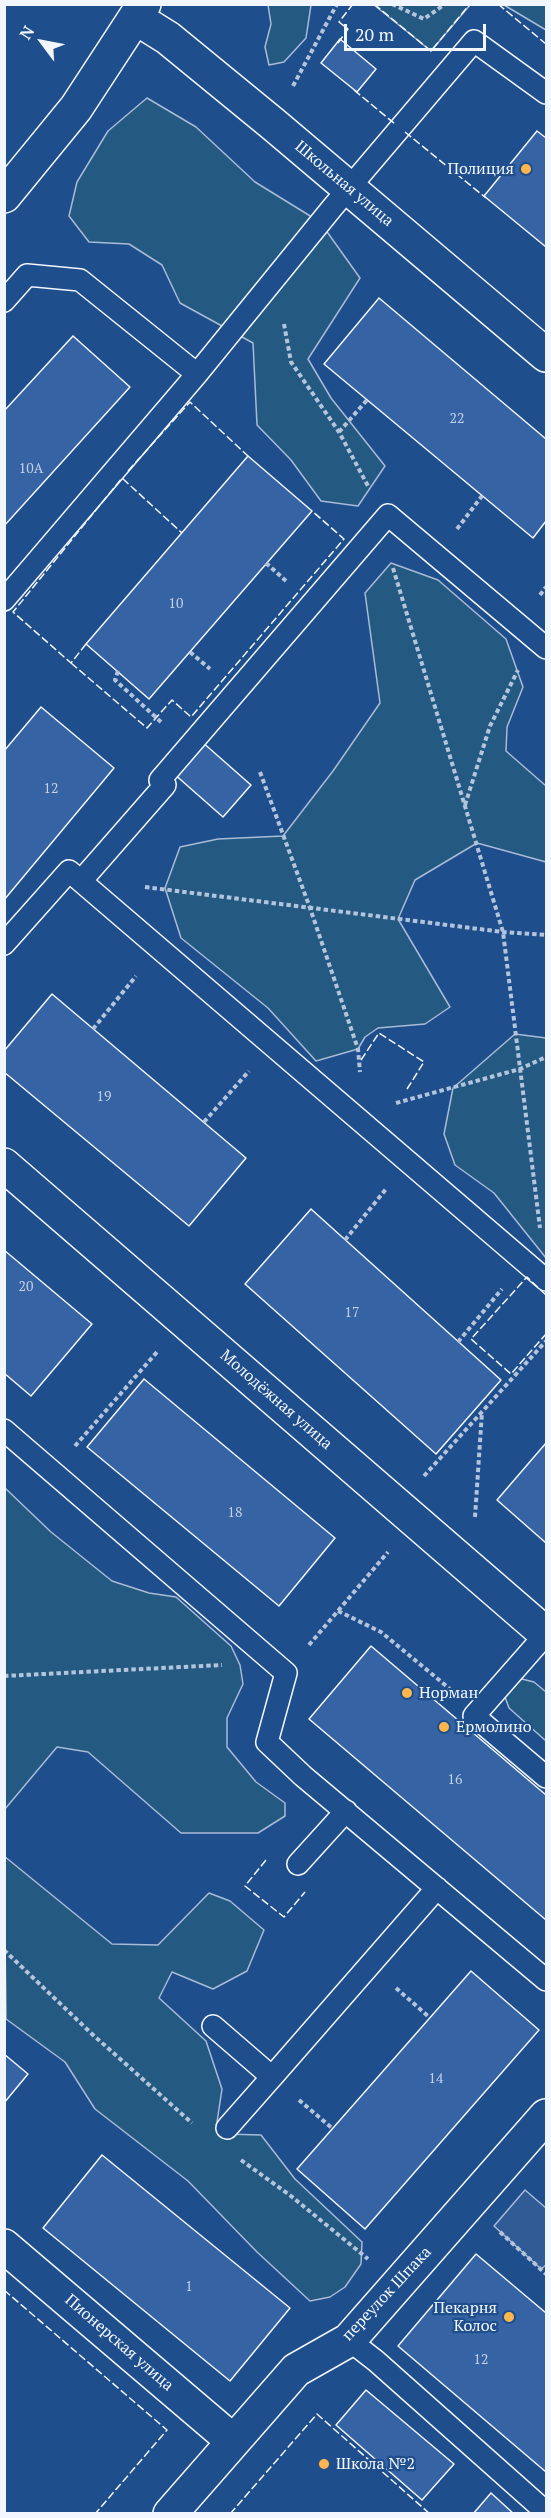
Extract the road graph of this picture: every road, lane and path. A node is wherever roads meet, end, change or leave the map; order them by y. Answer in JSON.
{"nodes":[{"id":1,"x":337,"y":4,"type":"edge"},
{"id":2,"x":392,"y":4,"type":"edge"},
{"id":3,"x":445,"y":4,"type":"edge"},
{"id":4,"x":145,"y":9,"type":"edge"},
{"id":5,"x":546,"y":93,"type":"edge"},
{"id":6,"x":273,"y":124,"type":"junction"},
{"id":7,"x":350,"y":189,"type":"junction"},
{"id":8,"x":4,"y":196,"type":"edge"},
{"id":9,"x":275,"y":279,"type":"junction"},
{"id":10,"x":4,"y":301,"type":"edge"},
{"id":11,"x":546,"y":355,"type":"edge"},
{"id":12,"x":197,"y":374,"type":"junction"},
{"id":13,"x":367,"y":399,"type":"dead end"},
{"id":14,"x":339,"y":432,"type":"junction"},
{"id":15,"x":388,"y":515,"type":"junction"},
{"id":16,"x":4,"y":600,"type":"edge"},
{"id":17,"x":541,"y":644,"type":"edge"},
{"id":18,"x":118,"y":671,"type":"dead end"},
{"id":19,"x":189,"y":747,"type":"junction"},
{"id":20,"x":260,"y":772,"type":"dead end"},
{"id":21,"x":465,"y":806,"type":"junction"},
{"id":22,"x":82,"y":883,"type":"junction"},
{"id":23,"x":310,"y":908,"type":"junction"},
{"id":24,"x":502,"y":932,"type":"junction"},
{"id":25,"x":546,"y":934,"type":"edge"},
{"id":26,"x":4,"y":944,"type":"edge"},
{"id":27,"x":160,"y":949,"type":"junction"},
{"id":28,"x":93,"y":1029,"type":"dead end"},
{"id":29,"x":272,"y":1045,"type":"junction"},
{"id":30,"x":546,"y":1057,"type":"edge"},
{"id":31,"x":520,"y":1070,"type":"junction"},
{"id":32,"x":358,"y":1113,"type":"junction"},
{"id":33,"x":204,"y":1122,"type":"dead end"},
{"id":34,"x":408,"y":1161,"type":"junction"},
{"id":35,"x":4,"y":1165,"type":"edge"},
{"id":36,"x":540,"y":1229,"type":"dead end"},
{"id":37,"x":345,"y":1240,"type":"dead end"},
{"id":38,"x":525,"y":1261,"type":"junction"},
{"id":39,"x":546,"y":1280,"type":"edge"},
{"id":40,"x":184,"y":1320,"type":"junction"},
{"id":41,"x":546,"y":1341,"type":"edge"},
{"id":42,"x":458,"y":1342,"type":"dead end"},
{"id":43,"x":482,"y":1412,"type":"junction"},
{"id":44,"x":4,"y":1430,"type":"edge"},
{"id":45,"x":55,"y":1473,"type":"junction"},
{"id":46,"x":416,"y":1484,"type":"dead end"},
{"id":47,"x":475,"y":1524,"type":"dead end"},
{"id":48,"x":390,"y":1549,"type":"dead end"},
{"id":49,"x":338,"y":1611,"type":"junction"},
{"id":50,"x":546,"y":1634,"type":"edge"},
{"id":51,"x":280,"y":1668,"type":"junction"},
{"id":52,"x":4,"y":1676,"type":"edge"},
{"id":53,"x":479,"y":1711,"type":"junction"},
{"id":54,"x":546,"y":1777,"type":"edge"},
{"id":55,"x":346,"y":1811,"type":"junction"},
{"id":56,"x":298,"y":1864,"type":"dead end"},
{"id":57,"x":436,"y":1888,"type":"junction"},
{"id":58,"x":370,"y":1964,"type":"junction"},
{"id":59,"x":546,"y":1980,"type":"edge"},
{"id":60,"x":429,"y":2018,"type":"dead end"},
{"id":61,"x":213,"y":2026,"type":"dead end"},
{"id":62,"x":272,"y":2077,"type":"junction"},
{"id":63,"x":546,"y":2116,"type":"edge"},
{"id":64,"x":227,"y":2128,"type":"dead end"},
{"id":65,"x":333,"y":2129,"type":"dead end"},
{"id":66,"x":494,"y":2226,"type":"dead end"},
{"id":67,"x":4,"y":2246,"type":"edge"},
{"id":68,"x":546,"y":2274,"type":"edge"},
{"id":69,"x":349,"y":2340,"type":"junction"},
{"id":70,"x":233,"y":2441,"type":"junction"},
{"id":71,"x":546,"y":2512,"type":"edge"},
{"id":72,"x":170,"y":2514,"type":"edge"}],
"edges":[{"from":1,"to":6,"type":"path"},
{"from":2,"to":3,"type":"path"},
{"from":4,"to":6,"type":"street","name":"Школьная улица"},
{"from":4,"to":8,"type":"street"},
{"from":5,"to":7,"type":"lane"},
{"from":6,"to":7,"type":"street","name":"Школьная улица"},
{"from":7,"to":9,"type":"lane"},
{"from":7,"to":11,"type":"street","name":"Школьная улица"},
{"from":9,"to":12,"type":"lane"},
{"from":9,"to":14,"type":"path"},
{"from":10,"to":12,"type":"lane"},
{"from":12,"to":16,"type":"lane"},
{"from":13,"to":14,"type":"path"},
{"from":14,"to":15,"type":"path"},
{"from":15,"to":17,"type":"lane"},
{"from":15,"to":19,"type":"lane"},
{"from":15,"to":21,"type":"path"},
{"from":17,"to":21,"type":"path"},
{"from":18,"to":19,"type":"path"},
{"from":19,"to":22,"type":"lane"},
{"from":20,"to":23,"type":"path"},
{"from":21,"to":24,"type":"path"},
{"from":22,"to":23,"type":"path"},
{"from":22,"to":26,"type":"lane"},
{"from":22,"to":27,"type":"lane"},
{"from":23,"to":24,"type":"path"},
{"from":23,"to":32,"type":"path"},
{"from":24,"to":25,"type":"path"},
{"from":24,"to":31,"type":"path"},
{"from":27,"to":28,"type":"path"},
{"from":27,"to":29,"type":"lane"},
{"from":29,"to":32,"type":"lane"},
{"from":29,"to":33,"type":"path"},
{"from":30,"to":31,"type":"path"},
{"from":31,"to":32,"type":"path"},
{"from":31,"to":36,"type":"path"},
{"from":32,"to":34,"type":"lane"},
{"from":34,"to":37,"type":"path"},
{"from":34,"to":38,"type":"lane"},
{"from":35,"to":40,"type":"street","name":"Молодёжная улица"},
{"from":38,"to":39,"type":"lane"},
{"from":38,"to":42,"type":"path"},
{"from":40,"to":45,"type":"path"},
{"from":40,"to":50,"type":"street","name":"Молодёжная улица"},
{"from":41,"to":43,"type":"path"},
{"from":43,"to":46,"type":"path"},
{"from":43,"to":47,"type":"path"},
{"from":44,"to":45,"type":"lane"},
{"from":45,"to":51,"type":"lane"},
{"from":48,"to":49,"type":"path"},
{"from":49,"to":51,"type":"path"},
{"from":49,"to":53,"type":"path"},
{"from":50,"to":53,"type":"lane"},
{"from":51,"to":52,"type":"path"},
{"from":51,"to":55,"type":"lane"},
{"from":53,"to":54,"type":"lane"},
{"from":55,"to":56,"type":"lane"},
{"from":55,"to":57,"type":"lane"},
{"from":57,"to":58,"type":"lane"},
{"from":57,"to":59,"type":"lane"},
{"from":58,"to":60,"type":"path"},
{"from":58,"to":62,"type":"lane"},
{"from":61,"to":62,"type":"lane"},
{"from":62,"to":64,"type":"lane"},
{"from":62,"to":65,"type":"path"},
{"from":63,"to":69,"type":"street","name":"переулок Шпака"},
{"from":66,"to":68,"type":"path"},
{"from":67,"to":70,"type":"street","name":"Пионерская улица"},
{"from":69,"to":70,"type":"street","name":"переулок Шпака"},
{"from":69,"to":71,"type":"lane"},
{"from":70,"to":72,"type":"street","name":"переулок Шпака"}]}
